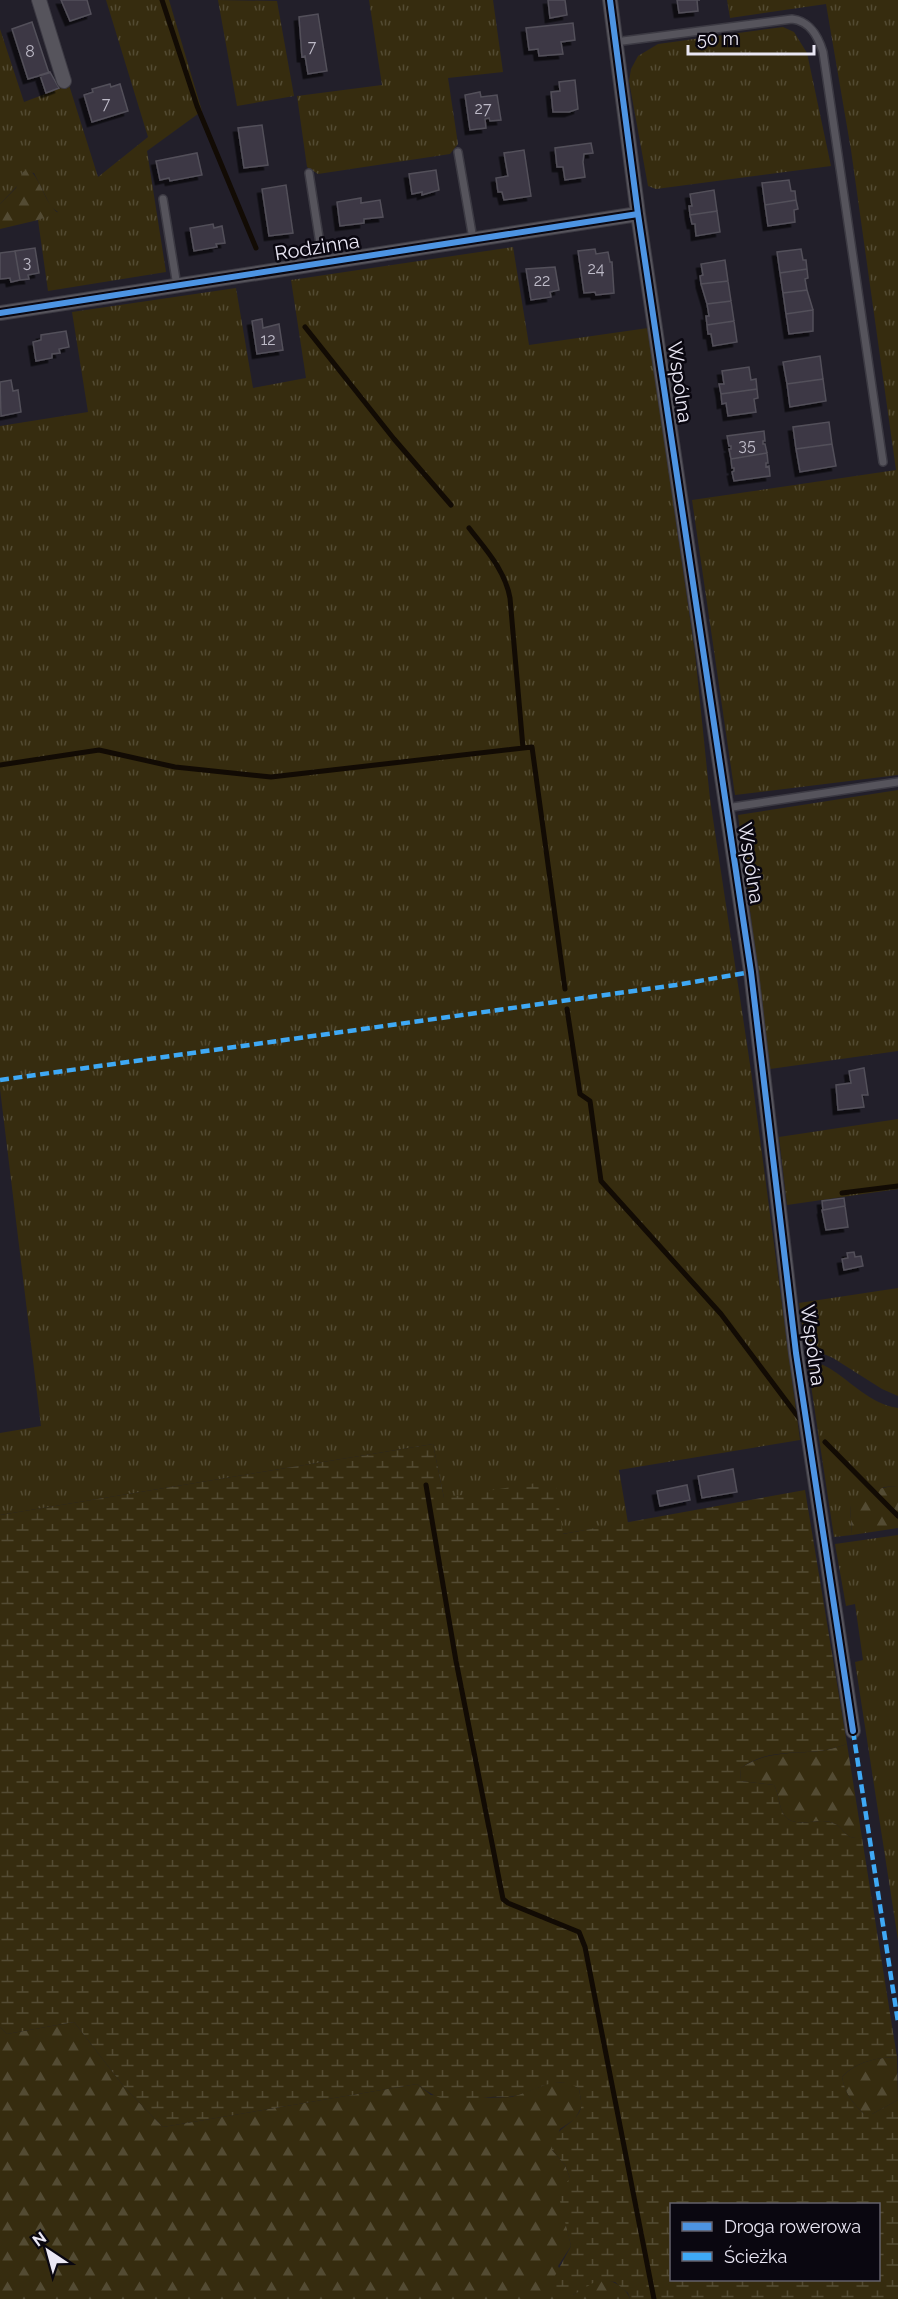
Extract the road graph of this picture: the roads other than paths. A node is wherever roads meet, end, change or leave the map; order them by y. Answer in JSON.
{"nodes":[{"id":1,"x":39,"y":0,"type":"edge"},
{"id":2,"x":610,"y":0,"type":"edge"},
{"id":3,"x":615,"y":42,"type":"junction"},
{"id":4,"x":64,"y":81,"type":"dead end"},
{"id":5,"x":458,"y":152,"type":"dead end"},
{"id":6,"x":309,"y":173,"type":"dead end"},
{"id":7,"x":163,"y":199,"type":"dead end"},
{"id":8,"x":638,"y":214,"type":"junction"},
{"id":9,"x":472,"y":240,"type":"junction"},
{"id":10,"x":323,"y":263,"type":"junction"},
{"id":11,"x":177,"y":286,"type":"junction"},
{"id":12,"x":0,"y":313,"type":"edge"},
{"id":13,"x":883,"y":462,"type":"dead end"},
{"id":14,"x":898,"y":782,"type":"edge"},
{"id":15,"x":726,"y":808,"type":"junction"},
{"id":16,"x":853,"y":1731,"type":"dead end"}],
"edges":[{"from":1,"to":4,"type":"street"},
{"from":2,"to":3,"type":"street","name":"Wspólna"},
{"from":3,"to":8,"type":"street","name":"Wspólna"},
{"from":3,"to":13,"type":"lane"},
{"from":5,"to":9,"type":"lane"},
{"from":6,"to":10,"type":"lane"},
{"from":7,"to":11,"type":"lane"},
{"from":8,"to":9,"type":"street","name":"Rodzinna"},
{"from":8,"to":15,"type":"street","name":"Wspólna"},
{"from":9,"to":10,"type":"street","name":"Rodzinna"},
{"from":10,"to":11,"type":"street","name":"Rodzinna"},
{"from":11,"to":12,"type":"street","name":"Rodzinna"},
{"from":14,"to":15,"type":"lane"},
{"from":15,"to":16,"type":"street","name":"Wspólna"}]}
